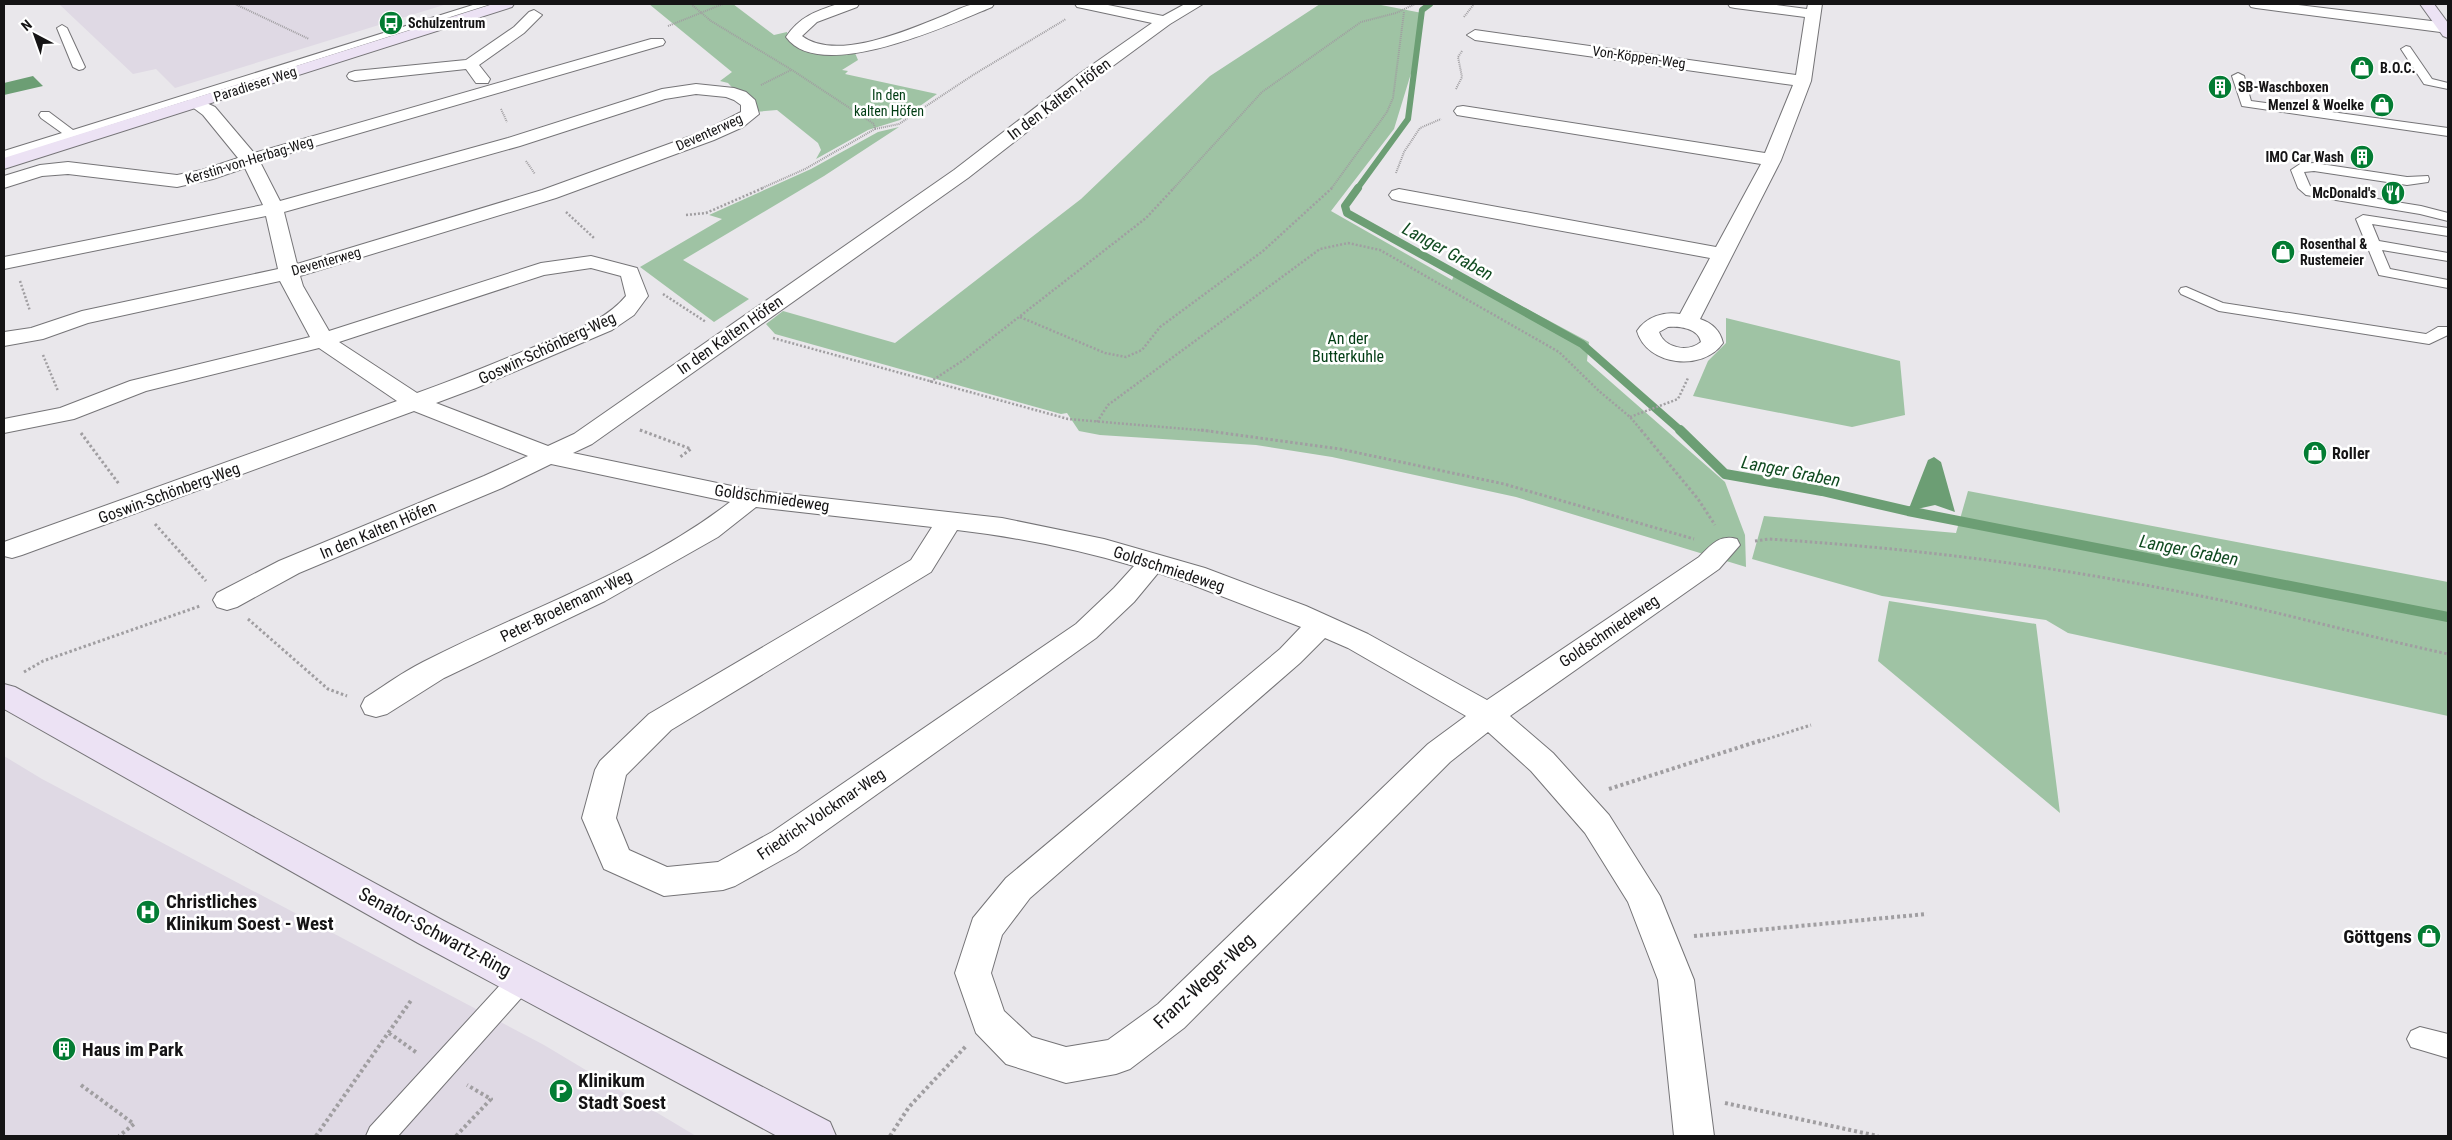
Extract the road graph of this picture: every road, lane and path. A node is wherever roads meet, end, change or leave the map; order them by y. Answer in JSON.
{"nodes":[{"id":1,"x":235,"y":4,"type":"edge"},
{"id":2,"x":486,"y":4,"type":"edge"},
{"id":3,"x":507,"y":4,"type":"edge"},
{"id":4,"x":691,"y":4,"type":"edge"},
{"id":5,"x":723,"y":4,"type":"edge"},
{"id":6,"x":852,"y":4,"type":"edge"},
{"id":7,"x":986,"y":4,"type":"edge"},
{"id":8,"x":1196,"y":4,"type":"edge"},
{"id":9,"x":1415,"y":4,"type":"edge"},
{"id":10,"x":1474,"y":4,"type":"edge"},
{"id":11,"x":1735,"y":4,"type":"edge"},
{"id":12,"x":2256,"y":4,"type":"edge"},
{"id":13,"x":2427,"y":4,"type":"edge"},
{"id":14,"x":1087,"y":5,"type":"edge"},
{"id":15,"x":1815,"y":9,"type":"edge"},
{"id":16,"x":1404,"y":12,"type":"junction"},
{"id":17,"x":699,"y":13,"type":"junction"},
{"id":18,"x":534,"y":15,"type":"dead end"},
{"id":19,"x":1166,"y":22,"type":"junction"},
{"id":20,"x":62,"y":28,"type":"dead end"},
{"id":21,"x":2447,"y":29,"type":"edge"},
{"id":22,"x":1475,"y":35,"type":"junction"},
{"id":23,"x":657,"y":42,"type":"joint"},
{"id":24,"x":2406,"y":49,"type":"dead end"},
{"id":25,"x":830,"y":50,"type":"junction"},
{"id":26,"x":334,"y":51,"type":"junction"},
{"id":27,"x":470,"y":64,"type":"junction"},
{"id":28,"x":78,"y":67,"type":"dead end"},
{"id":29,"x":792,"y":70,"type":"junction"},
{"id":30,"x":355,"y":76,"type":"dead end"},
{"id":31,"x":2238,"y":76,"type":"dead end"},
{"id":32,"x":1803,"y":80,"type":"junction"},
{"id":33,"x":2448,"y":86,"type":"edge"},
{"id":34,"x":491,"y":90,"type":"junction"},
{"id":35,"x":740,"y":96,"type":"junction"},
{"id":36,"x":178,"y":106,"type":"junction"},
{"id":37,"x":1463,"y":111,"type":"junction"},
{"id":38,"x":45,"y":115,"type":"dead end"},
{"id":39,"x":875,"y":130,"type":"junction"},
{"id":40,"x":2448,"y":132,"type":"edge"},
{"id":41,"x":71,"y":134,"type":"junction"},
{"id":42,"x":4,"y":155,"type":"edge"},
{"id":43,"x":250,"y":160,"type":"junction"},
{"id":44,"x":1772,"y":160,"type":"junction"},
{"id":45,"x":4,"y":164,"type":"edge"},
{"id":46,"x":2423,"y":179,"type":"dead end"},
{"id":47,"x":4,"y":182,"type":"edge"},
{"id":48,"x":1399,"y":196,"type":"joint"},
{"id":49,"x":274,"y":209,"type":"junction"},
{"id":50,"x":686,"y":215,"type":"dead end"},
{"id":51,"x":2448,"y":218,"type":"edge"},
{"id":52,"x":2448,"y":232,"type":"edge"},
{"id":53,"x":2373,"y":244,"type":"junction"},
{"id":54,"x":1723,"y":254,"type":"junction"},
{"id":55,"x":2448,"y":257,"type":"edge"},
{"id":56,"x":12,"y":262,"type":"edge"},
{"id":57,"x":630,"y":272,"type":"junction"},
{"id":58,"x":288,"y":273,"type":"junction"},
{"id":59,"x":2448,"y":284,"type":"edge"},
{"id":60,"x":2186,"y":291,"type":"dead end"},
{"id":61,"x":1020,"y":317,"type":"junction"},
{"id":62,"x":1687,"y":322,"type":"dead end"},
{"id":63,"x":737,"y":330,"type":"junction"},
{"id":64,"x":2448,"y":331,"type":"edge"},
{"id":65,"x":35,"y":334,"type":"junction"},
{"id":66,"x":771,"y":338,"type":"dead end"},
{"id":67,"x":4,"y":339,"type":"edge"},
{"id":68,"x":323,"y":340,"type":"junction"},
{"id":69,"x":929,"y":382,"type":"junction"},
{"id":70,"x":1678,"y":399,"type":"dead end"},
{"id":71,"x":416,"y":403,"type":"junction"},
{"id":72,"x":66,"y":414,"type":"junction"},
{"id":73,"x":1630,"y":416,"type":"junction"},
{"id":74,"x":611,"y":420,"type":"junction"},
{"id":75,"x":1097,"y":422,"type":"junction"},
{"id":76,"x":4,"y":426,"type":"edge"},
{"id":77,"x":552,"y":456,"type":"junction"},
{"id":78,"x":654,"y":478,"type":"junction"},
{"id":79,"x":751,"y":498,"type":"junction"},
{"id":80,"x":136,"y":505,"type":"junction"},
{"id":81,"x":950,"y":521,"type":"junction"},
{"id":82,"x":1769,"y":539,"type":"dead end"},
{"id":83,"x":1727,"y":545,"type":"junction"},
{"id":84,"x":12,"y":549,"type":"dead end"},
{"id":85,"x":1152,"y":563,"type":"junction"},
{"id":86,"x":226,"y":600,"type":"junction"},
{"id":87,"x":1321,"y":624,"type":"junction"},
{"id":88,"x":2448,"y":654,"type":"edge"},
{"id":89,"x":12,"y":685,"type":"edge"},
{"id":90,"x":376,"y":706,"type":"joint"},
{"id":91,"x":1489,"y":715,"type":"junction"},
{"id":92,"x":1811,"y":725,"type":"dead end"},
{"id":93,"x":1576,"y":800,"type":"junction"},
{"id":94,"x":1927,"y":914,"type":"dead end"},
{"id":95,"x":1660,"y":940,"type":"junction"},
{"id":96,"x":522,"y":979,"type":"junction"},
{"id":97,"x":412,"y":999,"type":"dead end"},
{"id":98,"x":989,"y":1021,"type":"junction"},
{"id":99,"x":2420,"y":1039,"type":"dead end"},
{"id":100,"x":2448,"y":1046,"type":"edge"},
{"id":101,"x":81,"y":1085,"type":"dead end"},
{"id":102,"x":1690,"y":1095,"type":"junction"},
{"id":103,"x":491,"y":1099,"type":"dead end"},
{"id":104,"x":119,"y":1136,"type":"edge"},
{"id":105,"x":316,"y":1136,"type":"edge"},
{"id":106,"x":380,"y":1136,"type":"edge"},
{"id":107,"x":456,"y":1136,"type":"edge"},
{"id":108,"x":816,"y":1136,"type":"edge"},
{"id":109,"x":890,"y":1136,"type":"edge"},
{"id":110,"x":1694,"y":1136,"type":"edge"},
{"id":111,"x":1878,"y":1136,"type":"edge"}],
"edges":[{"from":1,"to":26,"type":"path"},
{"from":2,"to":26,"type":"lane"},
{"from":3,"to":36,"type":"main road","name":"Paradieser Weg"},
{"from":4,"to":17,"type":"path"},
{"from":5,"to":17,"type":"path"},
{"from":6,"to":25,"type":"street"},
{"from":7,"to":25,"type":"street"},
{"from":8,"to":19,"type":"street","name":"In den Kalten Höfen"},
{"from":9,"to":16,"type":"path"},
{"from":10,"to":22,"type":"path"},
{"from":11,"to":15,"type":"street"},
{"from":12,"to":21,"type":"street"},
{"from":13,"to":21,"type":"main road"},
{"from":14,"to":19,"type":"street"},
{"from":14,"to":39,"type":"path"},
{"from":15,"to":32,"type":"street"},
{"from":16,"to":61,"type":"path"},
{"from":16,"to":61,"type":"path"},
{"from":17,"to":23,"type":"path"},
{"from":17,"to":29,"type":"path"},
{"from":18,"to":27,"type":"street"},
{"from":19,"to":63,"type":"street","name":"In den Kalten Höfen"},
{"from":20,"to":28,"type":"lane"},
{"from":22,"to":32,"type":"street","name":"Von-Köppen-Weg"},
{"from":22,"to":37,"type":"path"},
{"from":23,"to":34,"type":"street","name":"Kerstin-von-Herbag-Weg"},
{"from":24,"to":33,"type":"lane"},
{"from":25,"to":29,"type":"path"},
{"from":26,"to":36,"type":"lane"},
{"from":27,"to":30,"type":"street"},
{"from":27,"to":34,"type":"street"},
{"from":29,"to":35,"type":"path"},
{"from":29,"to":39,"type":"path"},
{"from":31,"to":40,"type":"lane"},
{"from":32,"to":44,"type":"street"},
{"from":34,"to":43,"type":"street","name":"Kerstin-von-Herbag-Weg"},
{"from":35,"to":49,"type":"street","name":"Deventerweg"},
{"from":35,"to":58,"type":"street","name":"Deventerweg"},
{"from":36,"to":41,"type":"lane"},
{"from":36,"to":43,"type":"street","name":"Goldschmiedeweg"},
{"from":36,"to":45,"type":"main road","name":"Paradieser Weg"},
{"from":37,"to":44,"type":"street"},
{"from":37,"to":48,"type":"path"},
{"from":38,"to":41,"type":"lane"},
{"from":39,"to":50,"type":"path"},
{"from":41,"to":42,"type":"lane"},
{"from":43,"to":47,"type":"street","name":"Kerstin-von-Herbag-Weg"},
{"from":43,"to":49,"type":"street","name":"Goldschmiedeweg"},
{"from":44,"to":54,"type":"street"},
{"from":46,"to":51,"type":"lane"},
{"from":48,"to":54,"type":"street"},
{"from":49,"to":56,"type":"street","name":"Deventerweg"},
{"from":49,"to":58,"type":"street","name":"Goldschmiedeweg"},
{"from":52,"to":53,"type":"lane"},
{"from":53,"to":55,"type":"lane"},
{"from":53,"to":59,"type":"lane"},
{"from":54,"to":62,"type":"street"},
{"from":56,"to":65,"type":"path"},
{"from":57,"to":63,"type":"path"},
{"from":57,"to":68,"type":"street"},
{"from":57,"to":71,"type":"street","name":"Goswin-Schönberg-Weg"},
{"from":58,"to":65,"type":"street","name":"Deventerweg"},
{"from":58,"to":68,"type":"street","name":"Goldschmiedeweg"},
{"from":60,"to":64,"type":"lane"},
{"from":61,"to":69,"type":"path"},
{"from":63,"to":74,"type":"street","name":"In den Kalten Höfen"},
{"from":65,"to":67,"type":"street","name":"Deventerweg"},
{"from":65,"to":72,"type":"path"},
{"from":66,"to":69,"type":"path"},
{"from":68,"to":71,"type":"street","name":"Goldschmiedeweg"},
{"from":68,"to":72,"type":"street"},
{"from":69,"to":75,"type":"path"},
{"from":70,"to":73,"type":"path"},
{"from":71,"to":77,"type":"street","name":"Goldschmiedeweg"},
{"from":71,"to":80,"type":"street","name":"Goswin-Schönberg-Weg"},
{"from":72,"to":76,"type":"street"},
{"from":72,"to":80,"type":"path"},
{"from":73,"to":75,"type":"path"},
{"from":73,"to":83,"type":"path"},
{"from":74,"to":77,"type":"street","name":"In den Kalten Höfen"},
{"from":74,"to":78,"type":"path"},
{"from":75,"to":83,"type":"path"},
{"from":77,"to":78,"type":"street","name":"Goldschmiedeweg"},
{"from":77,"to":86,"type":"street","name":"In den Kalten Höfen"},
{"from":78,"to":79,"type":"street","name":"Goldschmiedeweg"},
{"from":79,"to":81,"type":"street","name":"Goldschmiedeweg"},
{"from":79,"to":90,"type":"street","name":"Peter-Broelemann-Weg"},
{"from":80,"to":84,"type":"street","name":"Goswin-Schönberg-Weg"},
{"from":80,"to":86,"type":"path"},
{"from":81,"to":85,"type":"street","name":"Goldschmiedeweg"},
{"from":81,"to":85,"type":"street","name":"Friedrich-Volckmar-Weg"},
{"from":82,"to":88,"type":"path"},
{"from":83,"to":91,"type":"street","name":"Goldschmiedeweg"},
{"from":85,"to":87,"type":"street","name":"Goldschmiedeweg"},
{"from":86,"to":89,"type":"path"},
{"from":86,"to":90,"type":"path"},
{"from":87,"to":91,"type":"street","name":"Goldschmiedeweg"},
{"from":87,"to":98,"type":"street","name":"Franz-Weger-Weg"},
{"from":89,"to":96,"type":"main road","name":"Senator-Schwartz-Ring"},
{"from":91,"to":93,"type":"street","name":"Goldschmiedeweg"},
{"from":91,"to":98,"type":"street","name":"Franz-Weger-Weg"},
{"from":92,"to":93,"type":"path"},
{"from":93,"to":95,"type":"street","name":"Goldschmiedeweg"},
{"from":94,"to":95,"type":"path"},
{"from":95,"to":102,"type":"street","name":"Goldschmiedeweg"},
{"from":96,"to":106,"type":"lane"},
{"from":96,"to":108,"type":"main road","name":"Senator-Schwartz-Ring"},
{"from":97,"to":105,"type":"path"},
{"from":98,"to":109,"type":"path"},
{"from":99,"to":100,"type":"lane"},
{"from":101,"to":104,"type":"path"},
{"from":102,"to":110,"type":"street","name":"Goldschmiedeweg"},
{"from":102,"to":111,"type":"path"},
{"from":103,"to":107,"type":"path"}]}
